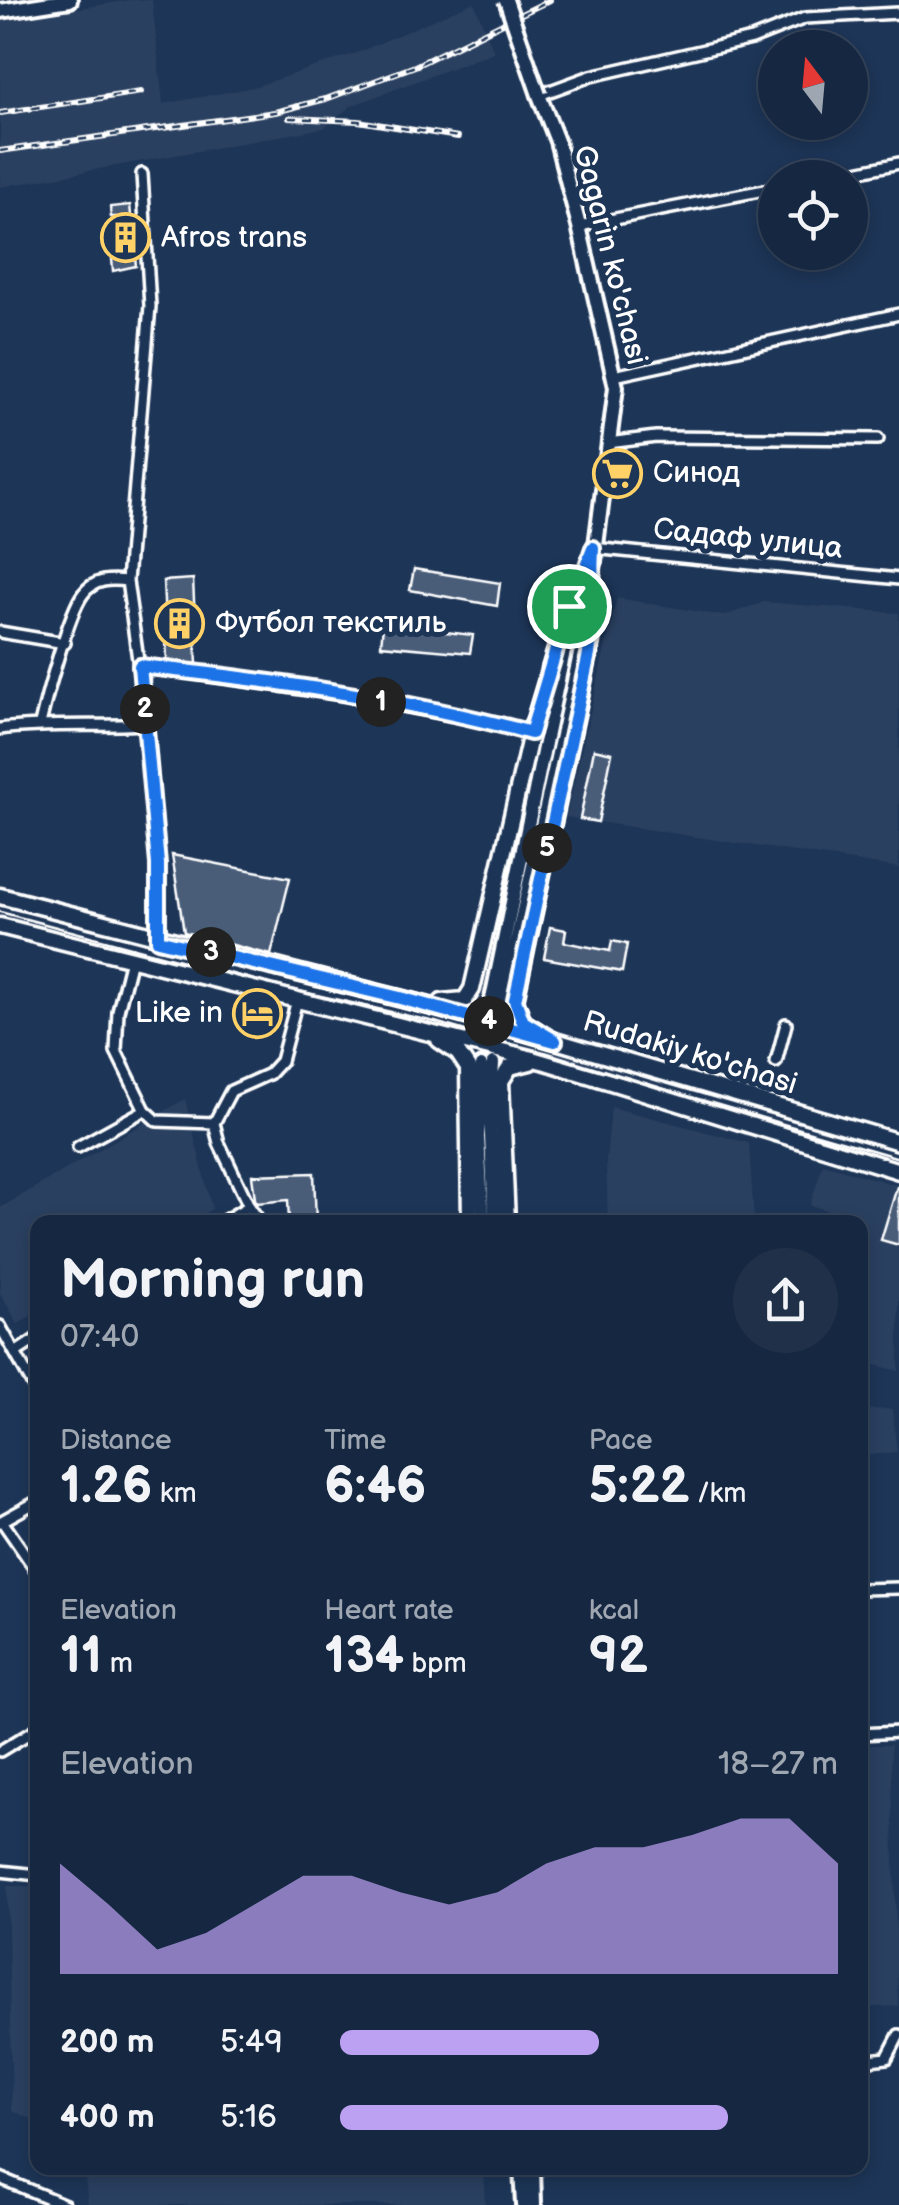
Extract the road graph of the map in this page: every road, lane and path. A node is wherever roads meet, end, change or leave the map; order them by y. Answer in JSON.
{"nodes":[{"id":1,"x":70,"y":0,"type":"edge"},
{"id":2,"x":506,"y":0,"type":"edge"},
{"id":3,"x":0,"y":10,"type":"edge"},
{"id":4,"x":899,"y":13,"type":"edge"},
{"id":5,"x":539,"y":95,"type":"junction"},
{"id":6,"x":899,"y":163,"type":"edge"},
{"id":7,"x":868,"y":170,"type":"edge"},
{"id":8,"x":142,"y":174,"type":"dead end"},
{"id":9,"x":758,"y":191,"type":"edge"},
{"id":10,"x":579,"y":226,"type":"junction"},
{"id":11,"x":899,"y":314,"type":"edge"},
{"id":12,"x":614,"y":376,"type":"junction"},
{"id":13,"x":878,"y":439,"type":"dead end"},
{"id":14,"x":608,"y":443,"type":"junction"},
{"id":15,"x":593,"y":548,"type":"junction"},
{"id":16,"x":899,"y":578,"type":"edge"},
{"id":17,"x":126,"y":581,"type":"junction"},
{"id":18,"x":586,"y":587,"type":"junction"},
{"id":19,"x":0,"y":632,"type":"edge"},
{"id":20,"x":65,"y":643,"type":"junction"},
{"id":21,"x":140,"y":666,"type":"junction"},
{"id":22,"x":40,"y":724,"type":"junction"},
{"id":23,"x":147,"y":724,"type":"junction"},
{"id":24,"x":0,"y":729,"type":"edge"},
{"id":25,"x":531,"y":733,"type":"junction"},
{"id":26,"x":0,"y":896,"type":"edge"},
{"id":27,"x":0,"y":926,"type":"edge"},
{"id":28,"x":158,"y":940,"type":"junction"},
{"id":29,"x":131,"y":959,"type":"junction"},
{"id":30,"x":356,"y":988,"type":"junction"},
{"id":31,"x":404,"y":999,"type":"junction"},
{"id":32,"x":297,"y":1000,"type":"junction"},
{"id":33,"x":498,"y":1000,"type":"tunnel mouth"},
{"id":34,"x":348,"y":1012,"type":"junction"},
{"id":35,"x":786,"y":1024,"type":"dead end"},
{"id":36,"x":420,"y":1030,"type":"junction"},
{"id":37,"x":555,"y":1041,"type":"junction"},
{"id":38,"x":546,"y":1062,"type":"junction"},
{"id":39,"x":776,"y":1062,"type":"tunnel mouth"},
{"id":40,"x":712,"y":1089,"type":"junction"},
{"id":41,"x":145,"y":1110,"type":"junction"},
{"id":42,"x":705,"y":1112,"type":"junction"},
{"id":43,"x":214,"y":1123,"type":"junction"},
{"id":44,"x":899,"y":1142,"type":"edge"},
{"id":45,"x":78,"y":1147,"type":"dead end"},
{"id":46,"x":899,"y":1171,"type":"edge"},
{"id":47,"x":248,"y":1206,"type":"junction"},
{"id":48,"x":233,"y":1215,"type":"edge"},
{"id":49,"x":255,"y":1215,"type":"edge"},
{"id":50,"x":470,"y":1215,"type":"edge"},
{"id":51,"x":483,"y":1215,"type":"edge"},
{"id":52,"x":495,"y":1215,"type":"edge"},
{"id":53,"x":507,"y":1215,"type":"edge"},
{"id":54,"x":0,"y":1326,"type":"edge"},
{"id":55,"x":30,"y":1343,"type":"edge"},
{"id":56,"x":15,"y":1353,"type":"junction"},
{"id":57,"x":30,"y":1380,"type":"edge"},
{"id":58,"x":30,"y":1505,"type":"edge"},
{"id":59,"x":1,"y":1521,"type":"edge"},
{"id":60,"x":30,"y":1562,"type":"edge"},
{"id":61,"x":899,"y":1588,"type":"edge"},
{"id":62,"x":868,"y":1589,"type":"edge"},
{"id":63,"x":899,"y":1732,"type":"edge"},
{"id":64,"x":30,"y":1733,"type":"edge"},
{"id":65,"x":868,"y":1734,"type":"edge"},
{"id":66,"x":0,"y":1751,"type":"edge"},
{"id":67,"x":0,"y":1871,"type":"edge"},
{"id":68,"x":30,"y":1874,"type":"edge"},
{"id":69,"x":899,"y":2036,"type":"edge"},
{"id":70,"x":868,"y":2059,"type":"edge"},
{"id":71,"x":521,"y":2175,"type":"edge"},
{"id":72,"x":533,"y":2175,"type":"edge"},
{"id":73,"x":0,"y":2178,"type":"edge"},
{"id":74,"x":53,"y":2203,"type":"edge"},
{"id":75,"x":64,"y":2205,"type":"edge"},
{"id":76,"x":523,"y":2205,"type":"edge"},
{"id":77,"x":534,"y":2205,"type":"edge"}],
"edges":[{"from":1,"to":3,"type":"main road"},
{"from":2,"to":5,"type":"main road","name":"Gagarin ko'chasi","bridge":true},
{"from":4,"to":5,"type":"street"},
{"from":5,"to":10,"type":"main road","name":"Gagarin ko'chasi"},
{"from":6,"to":7,"type":"street"},
{"from":8,"to":17,"type":"street"},
{"from":9,"to":10,"type":"street"},
{"from":10,"to":12,"type":"main road","name":"Gagarin ko'chasi"},
{"from":11,"to":12,"type":"street"},
{"from":12,"to":14,"type":"main road","name":"Gagarin ko'chasi"},
{"from":13,"to":14,"type":"street"},
{"from":14,"to":15,"type":"main road","name":"Gagarin ko'chasi"},
{"from":15,"to":16,"type":"street","name":"Садаф улица"},
{"from":15,"to":18,"type":"main road","name":"Gagarin ko'chasi"},
{"from":17,"to":20,"type":"street"},
{"from":17,"to":21,"type":"street"},
{"from":18,"to":25,"type":"main road"},
{"from":18,"to":33,"type":"main road","name":"Gagarin ko'chasi"},
{"from":18,"to":37,"type":"main road"},
{"from":19,"to":20,"type":"street"},
{"from":20,"to":22,"type":"street"},
{"from":21,"to":23,"type":"street"},
{"from":21,"to":25,"type":"street"},
{"from":22,"to":23,"type":"street"},
{"from":22,"to":24,"type":"street"},
{"from":23,"to":28,"type":"street"},
{"from":25,"to":31,"type":"main road"},
{"from":26,"to":28,"type":"main road","name":"Rudakiy ko'chasi"},
{"from":27,"to":29,"type":"main road","name":"Rudakiy ko'chasi"},
{"from":28,"to":30,"type":"main road","name":"Rudakiy ko'chasi"},
{"from":29,"to":32,"type":"main road","name":"Rudakiy ko'chasi"},
{"from":29,"to":41,"type":"street"},
{"from":30,"to":31,"type":"main road","name":"Rudakiy ko'chasi"},
{"from":30,"to":34,"type":"main road"},
{"from":31,"to":37,"type":"main road","name":"Rudakiy ko'chasi"},
{"from":32,"to":34,"type":"main road","name":"Rudakiy ko'chasi"},
{"from":32,"to":43,"type":"street"},
{"from":34,"to":36,"type":"main road","name":"Rudakiy ko'chasi"},
{"from":35,"to":39,"type":"street"},
{"from":36,"to":38,"type":"main road","name":"Rudakiy ko'chasi"},
{"from":36,"to":50,"type":"main road"},
{"from":37,"to":40,"type":"main road","name":"Rudakiy ko'chasi"},
{"from":38,"to":42,"type":"main road","name":"Rudakiy ko'chasi"},
{"from":38,"to":53,"type":"main road"},
{"from":40,"to":42,"type":"main road"},
{"from":40,"to":44,"type":"main road","name":"Rudakiy ko'chasi"},
{"from":41,"to":43,"type":"street"},
{"from":41,"to":45,"type":"street"},
{"from":42,"to":46,"type":"main road","name":"Rudakiy ko'chasi"},
{"from":43,"to":47,"type":"street"},
{"from":47,"to":48,"type":"street"},
{"from":47,"to":49,"type":"street"},
{"from":51,"to":52,"type":"main road"},
{"from":54,"to":56,"type":"street"},
{"from":55,"to":56,"type":"street"},
{"from":56,"to":57,"type":"street"},
{"from":58,"to":59,"type":"street"},
{"from":59,"to":60,"type":"street"},
{"from":61,"to":62,"type":"street"},
{"from":63,"to":65,"type":"street"},
{"from":64,"to":66,"type":"street"},
{"from":67,"to":68,"type":"street"},
{"from":69,"to":70,"type":"street"},
{"from":71,"to":76,"type":"main road"},
{"from":72,"to":77,"type":"main road"},
{"from":73,"to":74,"type":"street"},
{"from":74,"to":75,"type":"street"}]}
